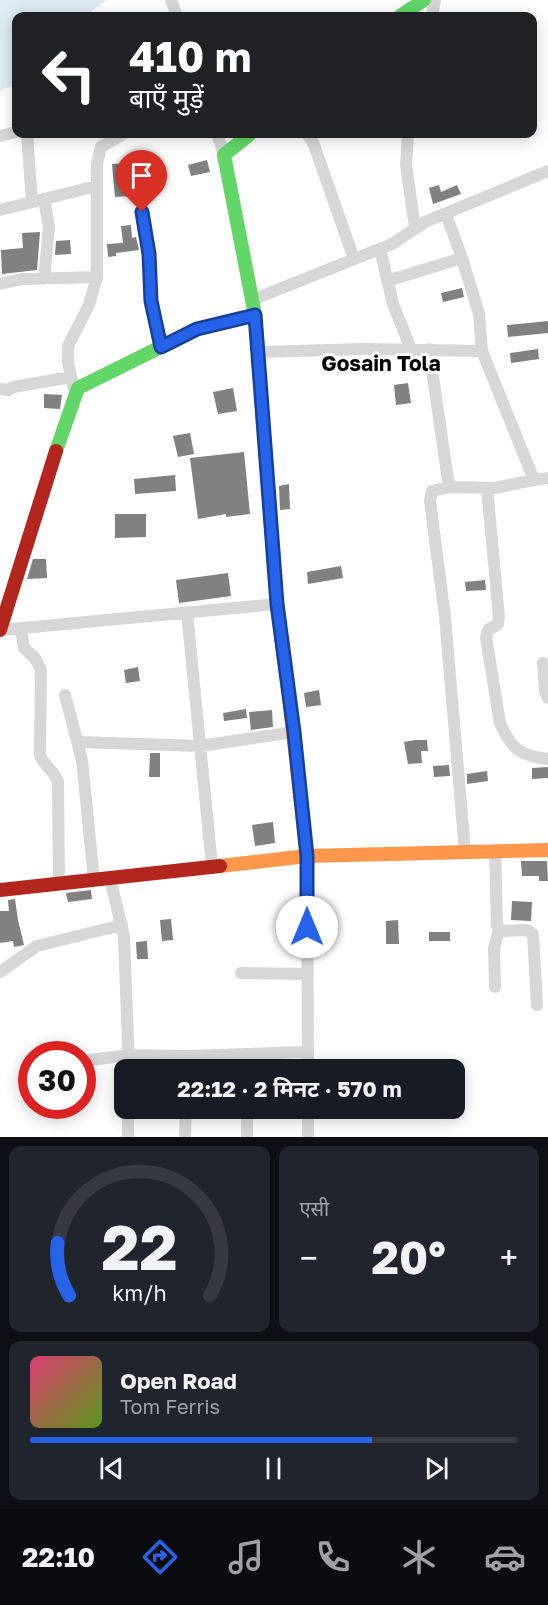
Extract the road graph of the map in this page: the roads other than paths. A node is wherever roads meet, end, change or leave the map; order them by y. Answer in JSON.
{"nodes":[{"id":1,"x":424,"y":0,"type":"edge"},
{"id":2,"x":406,"y":12,"type":"edge"},
{"id":3,"x":28,"y":138,"type":"edge"},
{"id":4,"x":116,"y":138,"type":"edge"},
{"id":5,"x":218,"y":138,"type":"edge"},
{"id":6,"x":245,"y":138,"type":"edge"},
{"id":7,"x":310,"y":138,"type":"edge"},
{"id":8,"x":408,"y":138,"type":"edge"},
{"id":9,"x":224,"y":155,"type":"junction"},
{"id":10,"x":548,"y":171,"type":"edge"},
{"id":11,"x":97,"y":186,"type":"junction"},
{"id":12,"x":38,"y":200,"type":"junction"},
{"id":13,"x":0,"y":210,"type":"edge"},
{"id":14,"x":142,"y":212,"type":"dead end"},
{"id":15,"x":446,"y":214,"type":"junction"},
{"id":16,"x":415,"y":228,"type":"junction"},
{"id":17,"x":380,"y":249,"type":"junction"},
{"id":18,"x":462,"y":258,"type":"junction"},
{"id":19,"x":354,"y":259,"type":"junction"},
{"id":20,"x":97,"y":277,"type":"junction"},
{"id":21,"x":44,"y":279,"type":"junction"},
{"id":22,"x":387,"y":281,"type":"junction"},
{"id":23,"x":0,"y":284,"type":"edge"},
{"id":24,"x":252,"y":300,"type":"junction"},
{"id":25,"x":255,"y":315,"type":"junction"},
{"id":26,"x":161,"y":347,"type":"junction"},
{"id":27,"x":411,"y":349,"type":"junction"},
{"id":28,"x":429,"y":349,"type":"junction"},
{"id":29,"x":482,"y":351,"type":"junction"},
{"id":30,"x":258,"y":352,"type":"junction"},
{"id":31,"x":71,"y":377,"type":"junction"},
{"id":32,"x":0,"y":389,"type":"edge"},
{"id":33,"x":75,"y":393,"type":"junction"},
{"id":34,"x":548,"y":478,"type":"edge"},
{"id":35,"x":534,"y":480,"type":"junction"},
{"id":36,"x":449,"y":487,"type":"junction"},
{"id":37,"x":487,"y":488,"type":"junction"},
{"id":38,"x":277,"y":604,"type":"junction"},
{"id":39,"x":187,"y":613,"type":"junction"},
{"id":40,"x":21,"y":628,"type":"junction"},
{"id":41,"x":0,"y":630,"type":"edge"},
{"id":42,"x":543,"y":663,"type":"dead end"},
{"id":43,"x":65,"y":695,"type":"dead end"},
{"id":44,"x":548,"y":698,"type":"edge"},
{"id":45,"x":294,"y":732,"type":"junction"},
{"id":46,"x":79,"y":742,"type":"junction"},
{"id":47,"x":200,"y":746,"type":"junction"},
{"id":48,"x":548,"y":759,"type":"edge"},
{"id":49,"x":548,"y":850,"type":"edge"},
{"id":50,"x":495,"y":851,"type":"junction"},
{"id":51,"x":465,"y":852,"type":"junction"},
{"id":52,"x":307,"y":856,"type":"junction"},
{"id":53,"x":212,"y":866,"type":"junction"},
{"id":54,"x":110,"y":878,"type":"junction"},
{"id":55,"x":94,"y":880,"type":"junction"},
{"id":56,"x":59,"y":884,"type":"junction"},
{"id":57,"x":0,"y":890,"type":"edge"},
{"id":58,"x":122,"y":925,"type":"junction"},
{"id":59,"x":499,"y":929,"type":"junction"},
{"id":60,"x":0,"y":972,"type":"edge"},
{"id":61,"x":241,"y":973,"type":"dead end"},
{"id":62,"x":308,"y":974,"type":"junction"},
{"id":63,"x":495,"y":987,"type":"dead end"},
{"id":64,"x":537,"y":1005,"type":"dead end"},
{"id":65,"x":308,"y":1052,"type":"junction"},
{"id":66,"x":247,"y":1054,"type":"junction"},
{"id":67,"x":129,"y":1055,"type":"junction"},
{"id":68,"x":187,"y":1056,"type":"joint"},
{"id":69,"x":96,"y":1059,"type":"edge"},
{"id":70,"x":129,"y":1059,"type":"edge"},
{"id":71,"x":247,"y":1059,"type":"edge"},
{"id":72,"x":308,"y":1059,"type":"edge"},
{"id":73,"x":128,"y":1119,"type":"edge"},
{"id":74,"x":186,"y":1119,"type":"edge"},
{"id":75,"x":247,"y":1119,"type":"edge"},
{"id":76,"x":308,"y":1119,"type":"edge"},
{"id":77,"x":128,"y":1137,"type":"edge"},
{"id":78,"x":185,"y":1137,"type":"edge"},
{"id":79,"x":247,"y":1137,"type":"edge"},
{"id":80,"x":308,"y":1137,"type":"edge"}],
"edges":[{"from":1,"to":2,"type":"street"},
{"from":3,"to":12,"type":"street"},
{"from":4,"to":11,"type":"street"},
{"from":5,"to":9,"type":"street"},
{"from":6,"to":9,"type":"street"},
{"from":7,"to":19,"type":"street"},
{"from":8,"to":16,"type":"street"},
{"from":9,"to":24,"type":"street"},
{"from":10,"to":15,"type":"street"},
{"from":11,"to":12,"type":"street"},
{"from":11,"to":20,"type":"street"},
{"from":12,"to":13,"type":"street"},
{"from":12,"to":21,"type":"street"},
{"from":14,"to":26,"type":"street"},
{"from":15,"to":16,"type":"street"},
{"from":15,"to":18,"type":"street"},
{"from":16,"to":17,"type":"street"},
{"from":17,"to":19,"type":"street"},
{"from":17,"to":22,"type":"street"},
{"from":18,"to":22,"type":"street"},
{"from":18,"to":29,"type":"street"},
{"from":19,"to":24,"type":"street"},
{"from":20,"to":21,"type":"street"},
{"from":20,"to":31,"type":"street"},
{"from":21,"to":23,"type":"street"},
{"from":22,"to":27,"type":"street"},
{"from":24,"to":25,"type":"street"},
{"from":25,"to":26,"type":"street"},
{"from":25,"to":30,"type":"street"},
{"from":26,"to":33,"type":"street"},
{"from":27,"to":28,"type":"street"},
{"from":27,"to":30,"type":"street"},
{"from":28,"to":29,"type":"street"},
{"from":28,"to":36,"type":"street"},
{"from":29,"to":35,"type":"street"},
{"from":30,"to":38,"type":"street"},
{"from":31,"to":32,"type":"street"},
{"from":31,"to":33,"type":"street"},
{"from":33,"to":41,"type":"street"},
{"from":34,"to":35,"type":"street"},
{"from":35,"to":37,"type":"street"},
{"from":36,"to":37,"type":"street"},
{"from":36,"to":51,"type":"street"},
{"from":37,"to":48,"type":"street"},
{"from":38,"to":39,"type":"street"},
{"from":38,"to":45,"type":"street"},
{"from":39,"to":40,"type":"street"},
{"from":39,"to":47,"type":"street"},
{"from":40,"to":41,"type":"street"},
{"from":40,"to":56,"type":"street"},
{"from":42,"to":44,"type":"street"},
{"from":43,"to":46,"type":"street"},
{"from":45,"to":47,"type":"street"},
{"from":45,"to":52,"type":"street"},
{"from":46,"to":47,"type":"street"},
{"from":46,"to":55,"type":"street"},
{"from":47,"to":53,"type":"street"},
{"from":49,"to":50,"type":"street"},
{"from":50,"to":51,"type":"street"},
{"from":50,"to":59,"type":"street"},
{"from":51,"to":52,"type":"street"},
{"from":52,"to":53,"type":"street"},
{"from":52,"to":62,"type":"street"},
{"from":53,"to":54,"type":"street"},
{"from":54,"to":55,"type":"street"},
{"from":54,"to":58,"type":"street"},
{"from":55,"to":56,"type":"street"},
{"from":56,"to":57,"type":"street"},
{"from":58,"to":60,"type":"street"},
{"from":58,"to":67,"type":"street"},
{"from":59,"to":63,"type":"street"},
{"from":59,"to":64,"type":"street"},
{"from":61,"to":62,"type":"street"},
{"from":62,"to":65,"type":"street"},
{"from":65,"to":66,"type":"street"},
{"from":65,"to":72,"type":"street"},
{"from":66,"to":68,"type":"street"},
{"from":66,"to":71,"type":"street"},
{"from":67,"to":68,"type":"street"},
{"from":67,"to":69,"type":"street"},
{"from":67,"to":70,"type":"street"},
{"from":73,"to":77,"type":"street"},
{"from":74,"to":78,"type":"street"},
{"from":75,"to":79,"type":"street"},
{"from":76,"to":80,"type":"street"}]}
